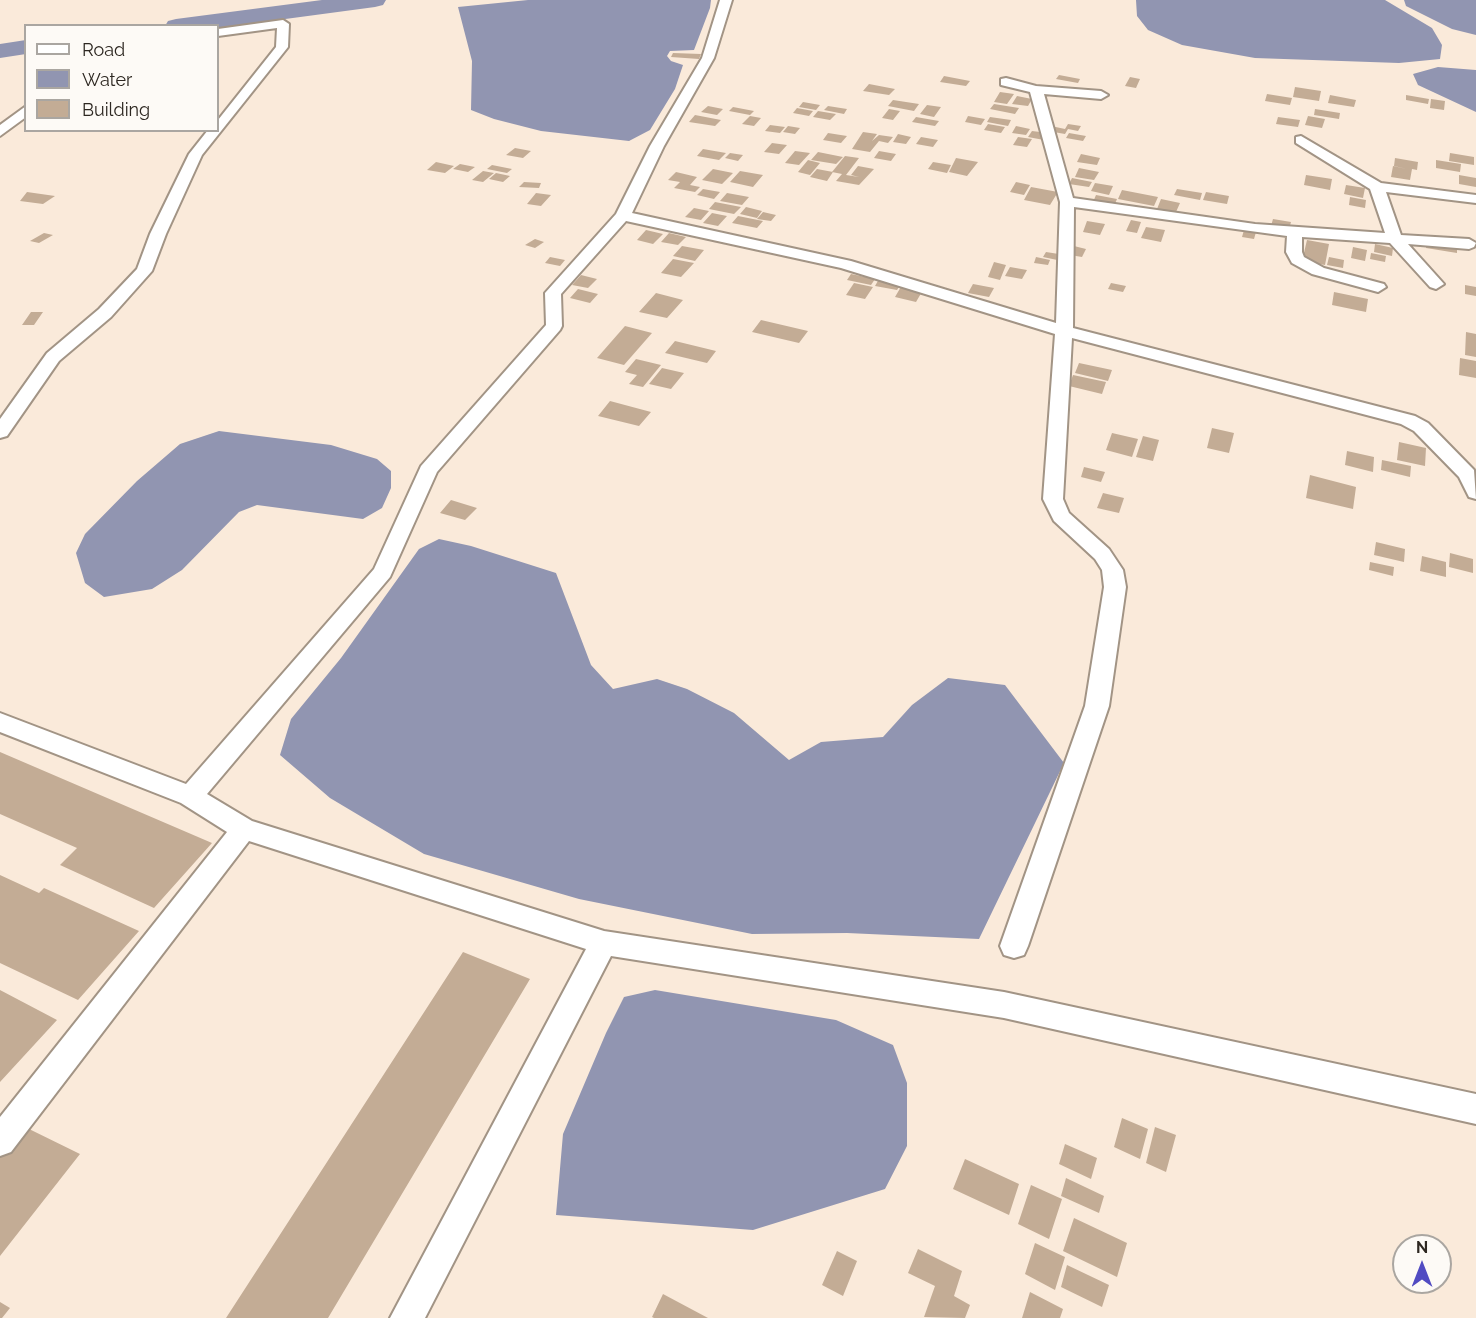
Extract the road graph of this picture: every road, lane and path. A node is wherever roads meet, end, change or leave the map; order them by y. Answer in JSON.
{"nodes":[{"id":1,"x":726,"y":0,"type":"edge"},
{"id":2,"x":219,"y":32,"type":"edge"},
{"id":3,"x":1006,"y":81,"type":"dead end"},
{"id":4,"x":1036,"y":90,"type":"junction"},
{"id":5,"x":1101,"y":95,"type":"dead end"},
{"id":6,"x":24,"y":112,"type":"edge"},
{"id":7,"x":219,"y":126,"type":"edge"},
{"id":8,"x":0,"y":132,"type":"edge"},
{"id":9,"x":214,"y":132,"type":"edge"},
{"id":10,"x":1301,"y":140,"type":"dead end"},
{"id":11,"x":1377,"y":187,"type":"junction"},
{"id":12,"x":1476,"y":199,"type":"edge"},
{"id":13,"x":1067,"y":202,"type":"junction"},
{"id":14,"x":622,"y":216,"type":"junction"},
{"id":15,"x":1295,"y":233,"type":"junction"},
{"id":16,"x":1394,"y":238,"type":"junction"},
{"id":17,"x":1469,"y":244,"type":"dead end"},
{"id":18,"x":1436,"y":284,"type":"dead end"},
{"id":19,"x":1378,"y":287,"type":"dead end"},
{"id":20,"x":1064,"y":331,"type":"junction"},
{"id":21,"x":0,"y":432,"type":"edge"},
{"id":22,"x":1476,"y":493,"type":"edge"},
{"id":23,"x":0,"y":722,"type":"edge"},
{"id":24,"x":190,"y":796,"type":"junction"},
{"id":25,"x":244,"y":829,"type":"junction"},
{"id":26,"x":604,"y":943,"type":"junction"},
{"id":27,"x":1014,"y":946,"type":"dead end"},
{"id":28,"x":1476,"y":1109,"type":"edge"},
{"id":29,"x":0,"y":1141,"type":"edge"},
{"id":30,"x":407,"y":1318,"type":"edge"}],
"edges":[{"from":1,"to":14,"type":"street"},
{"from":2,"to":7,"type":"street"},
{"from":3,"to":4,"type":"street"},
{"from":4,"to":5,"type":"street"},
{"from":4,"to":13,"type":"street"},
{"from":6,"to":8,"type":"street"},
{"from":9,"to":21,"type":"street"},
{"from":10,"to":11,"type":"street"},
{"from":11,"to":12,"type":"street"},
{"from":11,"to":16,"type":"street"},
{"from":13,"to":15,"type":"street"},
{"from":13,"to":20,"type":"street"},
{"from":14,"to":20,"type":"street"},
{"from":14,"to":24,"type":"street"},
{"from":15,"to":16,"type":"street"},
{"from":15,"to":19,"type":"street"},
{"from":16,"to":17,"type":"street"},
{"from":16,"to":18,"type":"street"},
{"from":20,"to":22,"type":"street"},
{"from":20,"to":27,"type":"street"},
{"from":23,"to":24,"type":"street"},
{"from":24,"to":25,"type":"street"},
{"from":25,"to":26,"type":"street"},
{"from":25,"to":29,"type":"street"},
{"from":26,"to":28,"type":"street"},
{"from":26,"to":30,"type":"street"}]}
